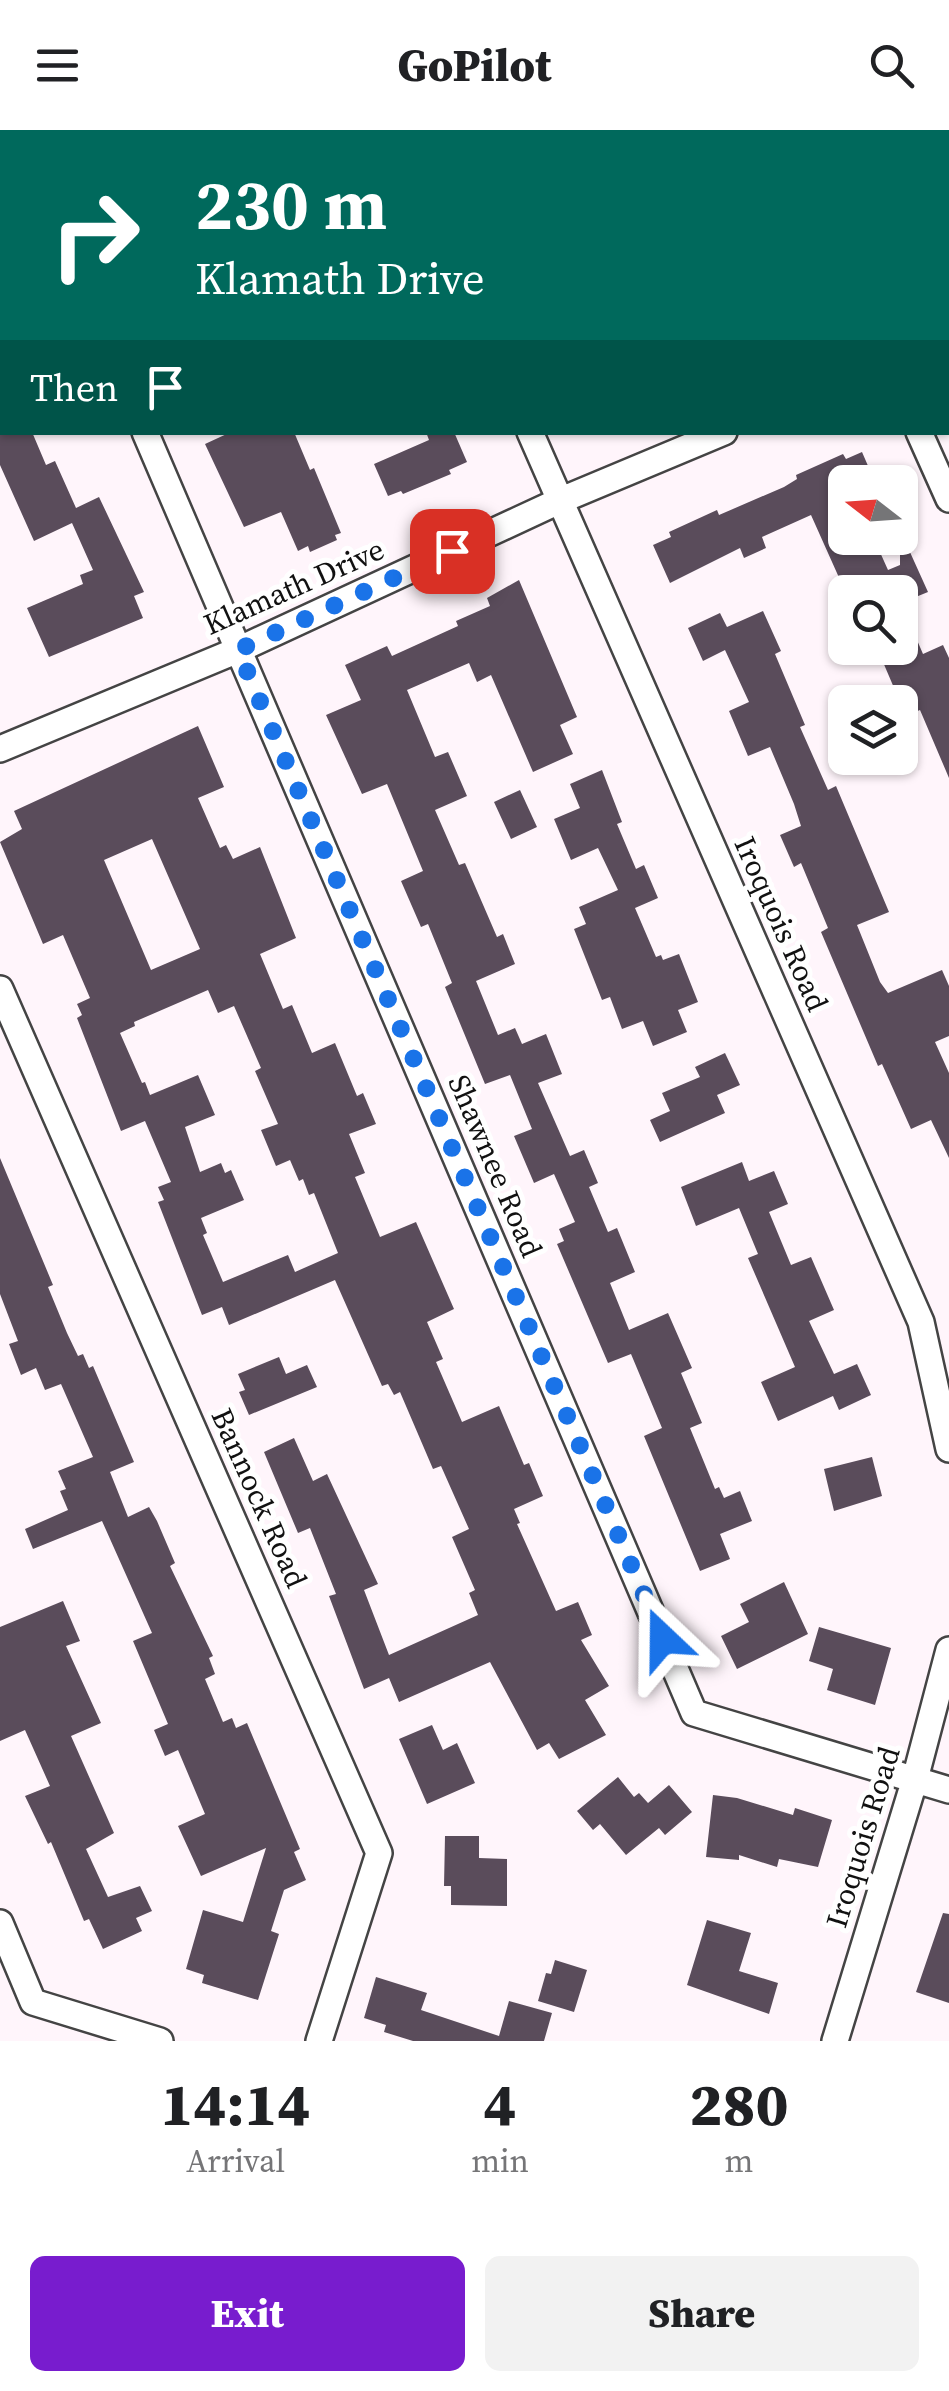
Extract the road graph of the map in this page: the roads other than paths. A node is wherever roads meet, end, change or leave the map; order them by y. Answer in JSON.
{"nodes":[{"id":1,"x":146,"y":435,"type":"edge"},
{"id":2,"x":531,"y":435,"type":"edge"},
{"id":3,"x":717,"y":435,"type":"edge"},
{"id":4,"x":919,"y":435,"type":"edge"},
{"id":5,"x":949,"y":499,"type":"edge"},
{"id":6,"x":559,"y":501,"type":"junction"},
{"id":7,"x":238,"y":650,"type":"junction"},
{"id":8,"x":0,"y":749,"type":"edge"},
{"id":9,"x":0,"y":989,"type":"edge"},
{"id":10,"x":949,"y":1448,"type":"edge"},
{"id":11,"x":949,"y":1650,"type":"edge"},
{"id":12,"x":915,"y":1779,"type":"junction"},
{"id":13,"x":949,"y":1790,"type":"edge"},
{"id":14,"x":0,"y":1923,"type":"edge"},
{"id":15,"x":160,"y":2041,"type":"edge"},
{"id":16,"x":318,"y":2041,"type":"edge"},
{"id":17,"x":836,"y":2041,"type":"edge"}],
"edges":[{"from":1,"to":7,"type":"street","name":"Shawnee Road"},
{"from":2,"to":6,"type":"street","name":"Iroquois Road"},
{"from":3,"to":6,"type":"street","name":"Klamath Drive"},
{"from":4,"to":5,"type":"street"},
{"from":6,"to":7,"type":"street","name":"Klamath Drive"},
{"from":6,"to":10,"type":"street","name":"Iroquois Road"},
{"from":7,"to":8,"type":"street","name":"Klamath Drive"},
{"from":7,"to":12,"type":"street","name":"Shawnee Road"},
{"from":9,"to":16,"type":"street","name":"Bannock Road"},
{"from":11,"to":12,"type":"street","name":"Iroquois Road"},
{"from":12,"to":13,"type":"street","name":"Shawnee Road"},
{"from":12,"to":17,"type":"street","name":"Iroquois Road"},
{"from":14,"to":15,"type":"street"}]}
